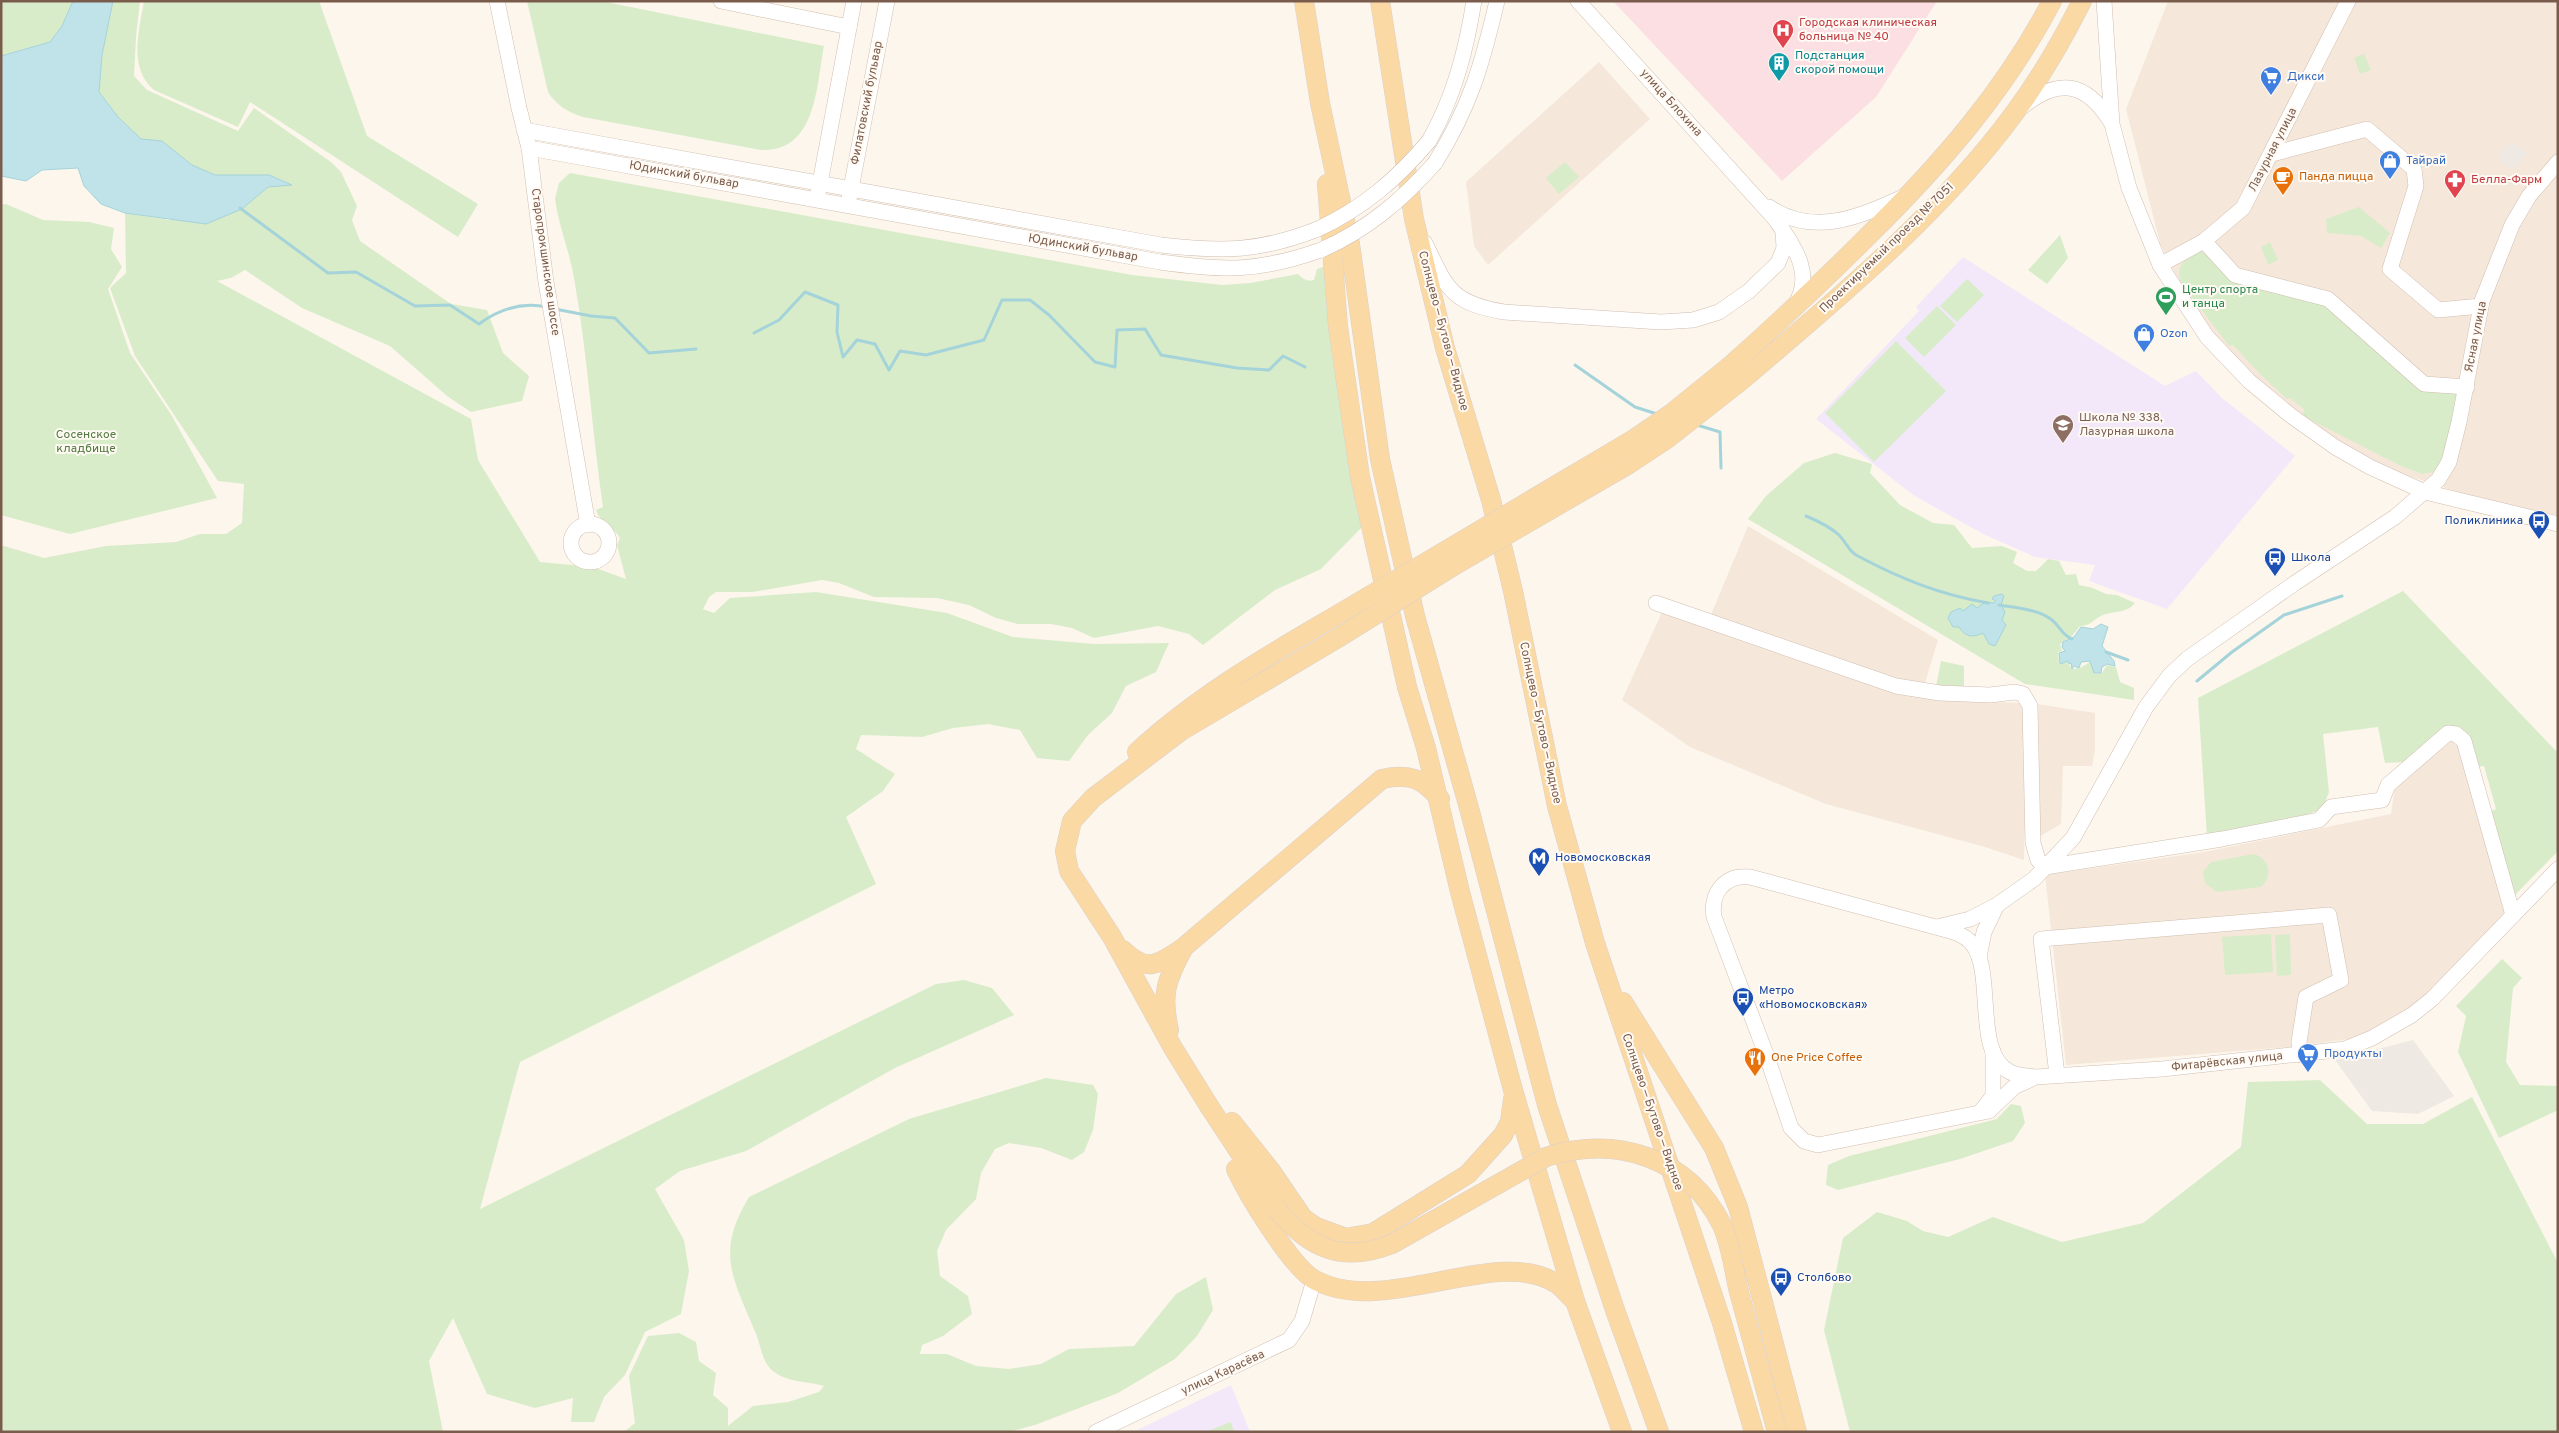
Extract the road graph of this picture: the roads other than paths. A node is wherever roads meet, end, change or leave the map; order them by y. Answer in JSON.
{"nodes":[{"id":1,"x":497,"y":1,"type":"edge"},
{"id":2,"x":721,"y":1,"type":"edge"},
{"id":3,"x":854,"y":1,"type":"edge"},
{"id":4,"x":887,"y":1,"type":"edge"},
{"id":5,"x":1304,"y":1,"type":"edge"},
{"id":6,"x":1380,"y":1,"type":"edge"},
{"id":7,"x":1474,"y":1,"type":"edge"},
{"id":8,"x":1497,"y":1,"type":"edge"},
{"id":9,"x":1578,"y":1,"type":"edge"},
{"id":10,"x":2052,"y":1,"type":"edge"},
{"id":11,"x":2082,"y":1,"type":"edge"},
{"id":12,"x":2104,"y":1,"type":"edge"},
{"id":13,"x":2348,"y":1,"type":"edge"},
{"id":14,"x":849,"y":27,"type":"junction"},
{"id":15,"x":1320,"y":103,"type":"junction"},
{"id":16,"x":2013,"y":115,"type":"junction"},
{"id":17,"x":2112,"y":124,"type":"junction"},
{"id":18,"x":524,"y":130,"type":"junction"},
{"id":19,"x":530,"y":148,"type":"junction"},
{"id":20,"x":2272,"y":154,"type":"junction"},
{"id":21,"x":2558,"y":162,"type":"edge"},
{"id":22,"x":820,"y":184,"type":"junction"},
{"id":23,"x":850,"y":189,"type":"junction"},
{"id":24,"x":1911,"y":194,"type":"junction"},
{"id":25,"x":817,"y":200,"type":"junction"},
{"id":26,"x":1764,"y":204,"type":"junction"},
{"id":27,"x":848,"y":205,"type":"junction"},
{"id":28,"x":1414,"y":220,"type":"junction"},
{"id":29,"x":1783,"y":230,"type":"junction"},
{"id":30,"x":2204,"y":241,"type":"junction"},
{"id":31,"x":2160,"y":264,"type":"junction"},
{"id":32,"x":2481,"y":306,"type":"junction"},
{"id":33,"x":1788,"y":315,"type":"junction"},
{"id":34,"x":2467,"y":387,"type":"junction"},
{"id":35,"x":2425,"y":492,"type":"junction"},
{"id":36,"x":588,"y":524,"type":"dead end"},
{"id":37,"x":2558,"y":524,"type":"edge"},
{"id":38,"x":1656,"y":603,"type":"dead end"},
{"id":39,"x":1093,"y":798,"type":"junction"},
{"id":40,"x":1440,"y":799,"type":"junction"},
{"id":41,"x":2045,"y":867,"type":"junction"},
{"id":42,"x":2558,"y":868,"type":"edge"},
{"id":43,"x":1998,"y":905,"type":"junction"},
{"id":44,"x":2513,"y":915,"type":"junction"},
{"id":45,"x":1936,"y":928,"type":"junction"},
{"id":46,"x":1595,"y":943,"type":"junction"},
{"id":47,"x":1117,"y":944,"type":"junction"},
{"id":48,"x":1184,"y":947,"type":"junction"},
{"id":49,"x":1979,"y":957,"type":"junction"},
{"id":50,"x":1992,"y":1052,"type":"junction"},
{"id":51,"x":2301,"y":1055,"type":"junction"},
{"id":52,"x":1178,"y":1056,"type":"junction"},
{"id":53,"x":2057,"y":1075,"type":"junction"},
{"id":54,"x":2036,"y":1077,"type":"junction"},
{"id":55,"x":1513,"y":1090,"type":"junction"},
{"id":56,"x":1209,"y":1106,"type":"junction"},
{"id":57,"x":1972,"y":1116,"type":"junction"},
{"id":58,"x":1314,"y":1280,"type":"junction"},
{"id":59,"x":1575,"y":1301,"type":"junction"},
{"id":60,"x":1096,"y":1432,"type":"edge"},
{"id":61,"x":1622,"y":1432,"type":"edge"},
{"id":62,"x":1659,"y":1432,"type":"edge"},
{"id":63,"x":1754,"y":1432,"type":"edge"},
{"id":64,"x":1779,"y":1432,"type":"edge"},
{"id":65,"x":1797,"y":1432,"type":"edge"}],
"edges":[{"from":1,"to":18,"type":"street","name":"Старопрокшинское шоссе"},
{"from":2,"to":14,"type":"street"},
{"from":3,"to":14,"type":"street"},
{"from":4,"to":23,"type":"street","name":"Филатовский бульвар"},
{"from":5,"to":15,"type":"main road"},
{"from":6,"to":28,"type":"main road","name":"Солнцево — Бутово — Видное"},
{"from":7,"to":23,"type":"street","name":"Юдинский бульвар","bridge":true},
{"from":8,"to":27,"type":"street","name":"Юдинский бульвар","bridge":true},
{"from":9,"to":26,"type":"street","name":"улица Блохина"},
{"from":10,"to":24,"type":"main road","name":"Проектируемый проезд № 7051"},
{"from":11,"to":16,"type":"main road","name":"Проектируемый проезд № 7051"},
{"from":12,"to":17,"type":"street"},
{"from":13,"to":20,"type":"street","name":"Лазурная улица"},
{"from":14,"to":22,"type":"street"},
{"from":15,"to":40,"type":"main road"},
{"from":15,"to":62,"type":"main road"},
{"from":16,"to":17,"type":"street"},
{"from":16,"to":39,"type":"main road","name":"Проектируемый проезд № 7051","bridge":true},
{"from":17,"to":31,"type":"street"},
{"from":18,"to":19,"type":"street","name":"Старопрокшинское шоссе"},
{"from":18,"to":22,"type":"street","name":"Юдинский бульвар"},
{"from":19,"to":25,"type":"street","name":"Юдинский бульвар"},
{"from":19,"to":36,"type":"street","name":"Старопрокшинское шоссе"},
{"from":20,"to":30,"type":"street","name":"Лазурная улица"},
{"from":20,"to":32,"type":"street"},
{"from":21,"to":32,"type":"street","name":"Ясная улица"},
{"from":22,"to":23,"type":"street","name":"Юдинский бульвар"},
{"from":22,"to":25,"type":"street"},
{"from":23,"to":27,"type":"street","name":"Филатовский бульвар"},
{"from":24,"to":26,"type":"street"},
{"from":24,"to":33,"type":"main road","name":"Проектируемый проезд № 7051"},
{"from":25,"to":27,"type":"street","name":"Юдинский бульвар"},
{"from":26,"to":29,"type":"street"},
{"from":28,"to":29,"type":"street"},
{"from":28,"to":46,"type":"main road","name":"Солнцево — Бутово — Видное"},
{"from":29,"to":33,"type":"street"},
{"from":30,"to":31,"type":"street","name":"Лазурная улица"},
{"from":30,"to":34,"type":"street"},
{"from":31,"to":35,"type":"street"},
{"from":32,"to":34,"type":"street","name":"Ясная улица"},
{"from":33,"to":39,"type":"main road","name":"Проектируемый проезд № 7051","bridge":true},
{"from":34,"to":35,"type":"street","name":"Ясная улица"},
{"from":35,"to":37,"type":"street"},
{"from":35,"to":41,"type":"street","name":"Ясная улица"},
{"from":38,"to":41,"type":"street"},
{"from":39,"to":47,"type":"main road"},
{"from":40,"to":48,"type":"main road"},
{"from":40,"to":55,"type":"main road"},
{"from":41,"to":43,"type":"street","name":"Ясная улица"},
{"from":41,"to":44,"type":"street"},
{"from":42,"to":44,"type":"street","name":"Фитарёвская улица"},
{"from":43,"to":45,"type":"street","name":"Ясная улица"},
{"from":43,"to":49,"type":"street"},
{"from":44,"to":51,"type":"street","name":"Фитарёвская улица"},
{"from":45,"to":49,"type":"street"},
{"from":45,"to":57,"type":"street"},
{"from":46,"to":63,"type":"main road","name":"Солнцево — Бутово — Видное"},
{"from":46,"to":65,"type":"main road"},
{"from":47,"to":48,"type":"main road"},
{"from":47,"to":52,"type":"main road"},
{"from":48,"to":52,"type":"main road"},
{"from":49,"to":50,"type":"street"},
{"from":50,"to":54,"type":"street"},
{"from":50,"to":57,"type":"street"},
{"from":51,"to":53,"type":"street","name":"Фитарёвская улица"},
{"from":51,"to":53,"type":"street"},
{"from":52,"to":55,"type":"main road"},
{"from":52,"to":56,"type":"main road"},
{"from":53,"to":54,"type":"street","name":"Фитарёвская улица"},
{"from":54,"to":57,"type":"street"},
{"from":55,"to":59,"type":"main road"},
{"from":56,"to":58,"type":"main road"},
{"from":56,"to":64,"type":"main road","bridge":true},
{"from":58,"to":59,"type":"main road"},
{"from":58,"to":60,"type":"street","name":"улица Карасёва"},
{"from":59,"to":61,"type":"main road"}]}
